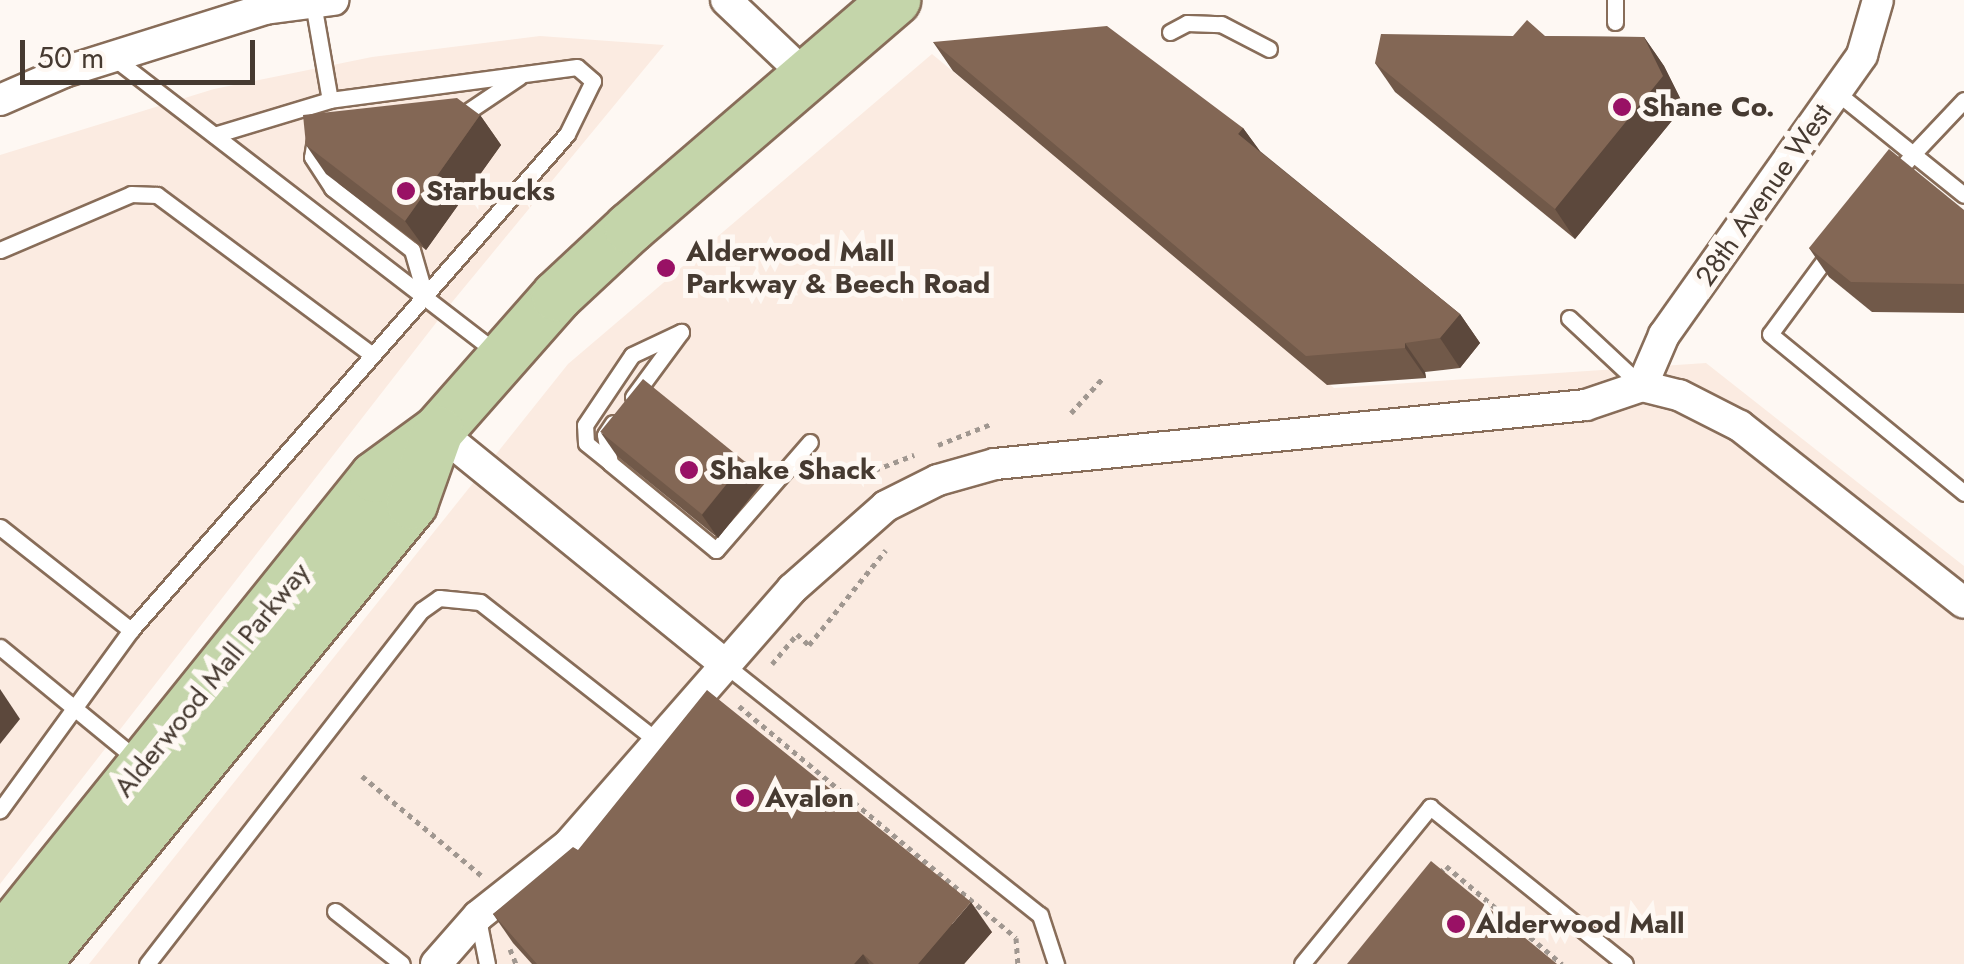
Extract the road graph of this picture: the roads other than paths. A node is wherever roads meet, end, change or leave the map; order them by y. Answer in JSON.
{"nodes":[{"id":1,"x":726,"y":0,"type":"edge"},
{"id":2,"x":896,"y":0,"type":"edge"},
{"id":3,"x":1615,"y":0,"type":"edge"},
{"id":4,"x":1878,"y":0,"type":"edge"},
{"id":5,"x":323,"y":1,"type":"edge"},
{"id":6,"x":1615,"y":22,"type":"dead end"},
{"id":7,"x":1170,"y":32,"type":"dead end"},
{"id":8,"x":1270,"y":48,"type":"dead end"},
{"id":9,"x":114,"y":58,"type":"junction"},
{"id":10,"x":523,"y":74,"type":"junction"},
{"id":11,"x":806,"y":76,"type":"junction"},
{"id":12,"x":1836,"y":92,"type":"junction"},
{"id":13,"x":0,"y":100,"type":"edge"},
{"id":14,"x":330,"y":100,"type":"junction"},
{"id":15,"x":1964,"y":100,"type":"edge"},
{"id":16,"x":440,"y":122,"type":"edge"},
{"id":17,"x":328,"y":132,"type":"edge"},
{"id":18,"x":214,"y":136,"type":"junction"},
{"id":19,"x":1913,"y":154,"type":"junction"},
{"id":20,"x":1964,"y":195,"type":"edge"},
{"id":21,"x":1877,"y":196,"type":"edge"},
{"id":22,"x":1841,"y":239,"type":"edge"},
{"id":23,"x":0,"y":250,"type":"edge"},
{"id":24,"x":426,"y":295,"type":"junction"},
{"id":25,"x":1569,"y":318,"type":"dead end"},
{"id":26,"x":370,"y":353,"type":"junction"},
{"id":27,"x":502,"y":358,"type":"junction"},
{"id":28,"x":1642,"y":386,"type":"junction"},
{"id":29,"x":438,"y":431,"type":"junction"},
{"id":30,"x":810,"y":442,"type":"dead end"},
{"id":31,"x":610,"y":463,"type":"junction"},
{"id":32,"x":1964,"y":493,"type":"edge"},
{"id":33,"x":0,"y":527,"type":"edge"},
{"id":34,"x":1964,"y":603,"type":"edge"},
{"id":35,"x":132,"y":630,"type":"junction"},
{"id":36,"x":0,"y":647,"type":"edge"},
{"id":37,"x":723,"y":662,"type":"junction"},
{"id":38,"x":72,"y":705,"type":"junction"},
{"id":39,"x":654,"y":739,"type":"junction"},
{"id":40,"x":159,"y":778,"type":"junction"},
{"id":41,"x":0,"y":810,"type":"edge"},
{"id":42,"x":490,"y":908,"type":"junction"},
{"id":43,"x":335,"y":911,"type":"dead end"},
{"id":44,"x":0,"y":943,"type":"edge"},
{"id":45,"x":34,"y":964,"type":"edge"},
{"id":46,"x":147,"y":964,"type":"edge"},
{"id":47,"x":402,"y":964,"type":"edge"},
{"id":48,"x":436,"y":964,"type":"edge"},
{"id":49,"x":487,"y":964,"type":"edge"},
{"id":50,"x":1056,"y":964,"type":"edge"},
{"id":51,"x":1302,"y":964,"type":"edge"},
{"id":52,"x":1625,"y":964,"type":"edge"}],
"edges":[{"from":1,"to":11,"type":"street"},
{"from":2,"to":11,"type":"main road","name":"Alderwood Mall Parkway"},
{"from":3,"to":6,"type":"lane"},
{"from":4,"to":12,"type":"street","name":"28th Avenue West"},
{"from":5,"to":9,"type":"street"},
{"from":5,"to":14,"type":"lane"},
{"from":7,"to":8,"type":"lane"},
{"from":9,"to":13,"type":"street"},
{"from":9,"to":18,"type":"lane"},
{"from":10,"to":14,"type":"lane"},
{"from":10,"to":16,"type":"lane"},
{"from":10,"to":24,"type":"lane"},
{"from":11,"to":27,"type":"main road","name":"Alderwood Mall Parkway"},
{"from":12,"to":19,"type":"lane"},
{"from":12,"to":28,"type":"street","name":"28th Avenue West"},
{"from":14,"to":18,"type":"lane"},
{"from":15,"to":19,"type":"lane"},
{"from":17,"to":24,"type":"lane"},
{"from":18,"to":24,"type":"lane"},
{"from":19,"to":20,"type":"lane"},
{"from":19,"to":21,"type":"lane"},
{"from":22,"to":32,"type":"lane"},
{"from":23,"to":26,"type":"lane"},
{"from":24,"to":26,"type":"lane"},
{"from":24,"to":27,"type":"lane"},
{"from":25,"to":28,"type":"lane"},
{"from":26,"to":35,"type":"lane"},
{"from":27,"to":29,"type":"main road","name":"Alderwood Mall Parkway"},
{"from":28,"to":34,"type":"street"},
{"from":28,"to":37,"type":"street"},
{"from":29,"to":37,"type":"street"},
{"from":29,"to":40,"type":"main road","name":"Alderwood Mall Parkway"},
{"from":30,"to":31,"type":"lane"},
{"from":31,"to":31,"type":"lane"},
{"from":33,"to":35,"type":"lane"},
{"from":35,"to":38,"type":"lane"},
{"from":36,"to":38,"type":"lane"},
{"from":37,"to":39,"type":"street"},
{"from":37,"to":50,"type":"lane"},
{"from":38,"to":40,"type":"lane"},
{"from":38,"to":41,"type":"lane"},
{"from":39,"to":42,"type":"street"},
{"from":39,"to":46,"type":"lane"},
{"from":40,"to":44,"type":"main road","name":"Alderwood Mall Parkway"},
{"from":40,"to":45,"type":"main road","name":"Alderwood Mall Parkway"},
{"from":42,"to":48,"type":"street"},
{"from":42,"to":49,"type":"lane"},
{"from":43,"to":47,"type":"lane"},
{"from":51,"to":52,"type":"lane"}]}
